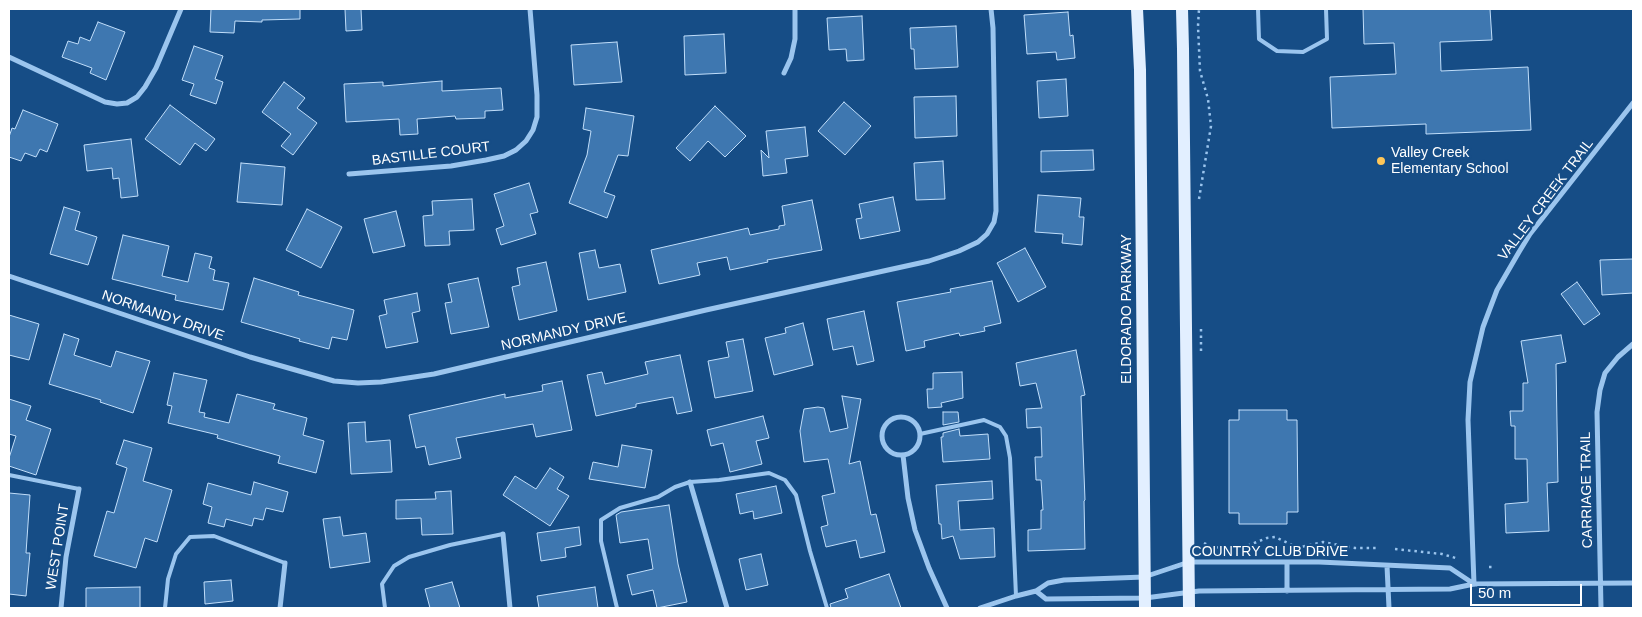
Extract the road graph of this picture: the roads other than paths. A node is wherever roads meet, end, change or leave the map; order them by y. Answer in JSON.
{"nodes":[{"id":1,"x":181,"y":9,"type":"edge"},
{"id":2,"x":530,"y":9,"type":"edge"},
{"id":3,"x":795,"y":9,"type":"edge"},
{"id":4,"x":991,"y":9,"type":"edge"},
{"id":5,"x":1137,"y":9,"type":"edge"},
{"id":6,"x":1182,"y":9,"type":"edge"},
{"id":7,"x":1258,"y":9,"type":"edge"},
{"id":8,"x":1326,"y":9,"type":"edge"},
{"id":9,"x":9,"y":56,"type":"edge"},
{"id":10,"x":784,"y":73,"type":"dead end"},
{"id":11,"x":1633,"y":103,"type":"edge"},
{"id":12,"x":349,"y":174,"type":"dead end"},
{"id":13,"x":9,"y":276,"type":"edge"},
{"id":14,"x":1633,"y":344,"type":"edge"},
{"id":15,"x":920,"y":434,"type":"junction"},
{"id":16,"x":903,"y":456,"type":"junction"},
{"id":17,"x":9,"y":475,"type":"edge"},
{"id":18,"x":690,"y":482,"type":"junction"},
{"id":19,"x":78,"y":490,"type":"joint"},
{"id":20,"x":503,"y":534,"type":"joint"},
{"id":21,"x":1188,"y":562,"type":"junction"},
{"id":22,"x":1287,"y":562,"type":"junction"},
{"id":23,"x":285,"y":563,"type":"joint"},
{"id":24,"x":1387,"y":566,"type":"junction"},
{"id":25,"x":1144,"y":577,"type":"junction"},
{"id":26,"x":1633,"y":583,"type":"edge"},
{"id":27,"x":1474,"y":584,"type":"junction"},
{"id":28,"x":1600,"y":584,"type":"junction"},
{"id":29,"x":1388,"y":590,"type":"junction"},
{"id":30,"x":1036,"y":591,"type":"junction"},
{"id":31,"x":1288,"y":591,"type":"junction"},
{"id":32,"x":1189,"y":592,"type":"junction"},
{"id":33,"x":1016,"y":596,"type":"junction"},
{"id":34,"x":1145,"y":603,"type":"edge"},
{"id":35,"x":61,"y":608,"type":"edge"},
{"id":36,"x":165,"y":608,"type":"edge"},
{"id":37,"x":280,"y":608,"type":"edge"},
{"id":38,"x":385,"y":608,"type":"edge"},
{"id":39,"x":510,"y":608,"type":"edge"},
{"id":40,"x":616,"y":608,"type":"edge"},
{"id":41,"x":727,"y":608,"type":"edge"},
{"id":42,"x":827,"y":608,"type":"edge"},
{"id":43,"x":948,"y":608,"type":"edge"},
{"id":44,"x":980,"y":608,"type":"edge"},
{"id":45,"x":1189,"y":608,"type":"edge"},
{"id":46,"x":1389,"y":608,"type":"edge"},
{"id":47,"x":1601,"y":608,"type":"edge"}],
"edges":[{"from":1,"to":9,"type":"street"},
{"from":2,"to":12,"type":"street","name":"BASTILLE COURT"},
{"from":3,"to":10,"type":"street"},
{"from":4,"to":13,"type":"street","name":"NORMANDY DRIVE"},
{"from":5,"to":25,"type":"main road","name":"ELDORADO PARKWAY"},
{"from":6,"to":21,"type":"main road"},
{"from":7,"to":8,"type":"lane"},
{"from":11,"to":27,"type":"street","name":"VALLEY CREEK TRAIL"},
{"from":14,"to":28,"type":"street","name":"CARRIAGE TRAIL"},
{"from":15,"to":16,"type":"street"},
{"from":15,"to":16,"type":"street"},
{"from":15,"to":33,"type":"lane"},
{"from":16,"to":43,"type":"street"},
{"from":17,"to":19,"type":"lane"},
{"from":18,"to":40,"type":"lane"},
{"from":18,"to":41,"type":"street"},
{"from":18,"to":42,"type":"lane"},
{"from":19,"to":35,"type":"street","name":"WEST POINT"},
{"from":20,"to":38,"type":"lane"},
{"from":20,"to":39,"type":"street"},
{"from":21,"to":22,"type":"street","name":"COUNTRY CLUB DRIVE"},
{"from":21,"to":25,"type":"street","name":"COUNTRY CLUB DRIVE"},
{"from":21,"to":32,"type":"main road"},
{"from":22,"to":24,"type":"street","name":"COUNTRY CLUB DRIVE"},
{"from":22,"to":31,"type":"street"},
{"from":23,"to":36,"type":"lane"},
{"from":23,"to":37,"type":"street"},
{"from":24,"to":27,"type":"street","name":"COUNTRY CLUB DRIVE"},
{"from":24,"to":29,"type":"street"},
{"from":25,"to":30,"type":"street","name":"COUNTRY CLUB DRIVE"},
{"from":25,"to":34,"type":"main road","name":"ELDORADO PARKWAY"},
{"from":26,"to":28,"type":"street"},
{"from":27,"to":28,"type":"street"},
{"from":27,"to":29,"type":"street"},
{"from":28,"to":47,"type":"street","name":"CARRIAGE TRAIL"},
{"from":29,"to":31,"type":"street"},
{"from":29,"to":46,"type":"street"},
{"from":30,"to":33,"type":"street","name":"COUNTRY CLUB DRIVE"},
{"from":30,"to":34,"type":"street"},
{"from":31,"to":32,"type":"street"},
{"from":32,"to":34,"type":"street"},
{"from":32,"to":45,"type":"main road"},
{"from":33,"to":44,"type":"street","name":"COUNTRY CLUB DRIVE"}]}
